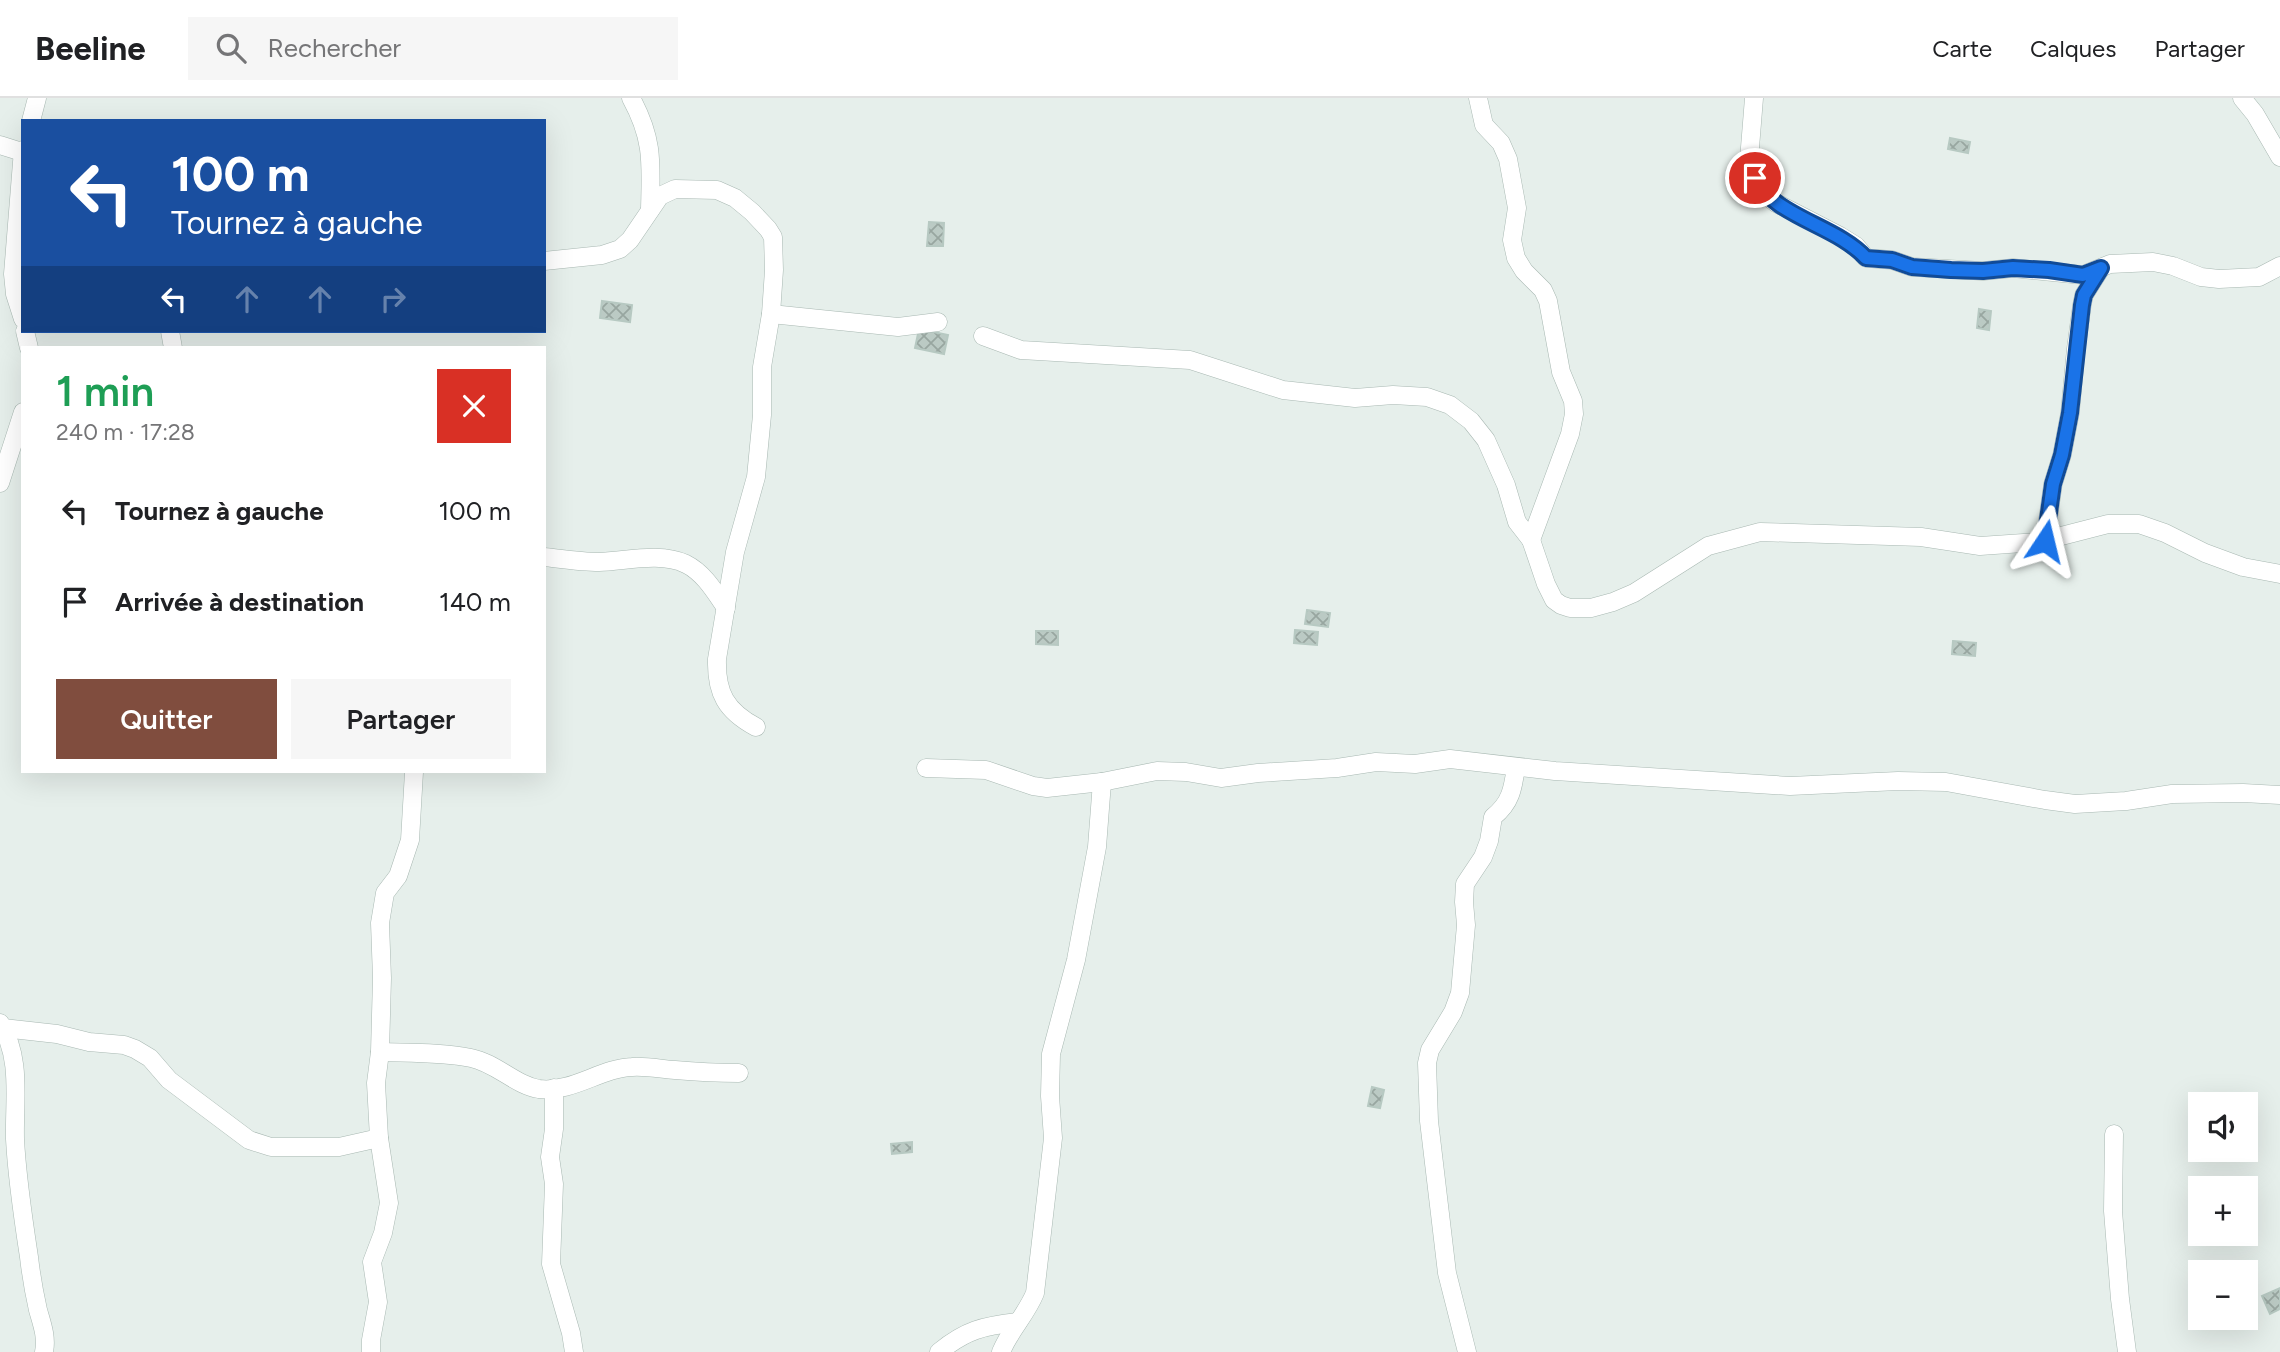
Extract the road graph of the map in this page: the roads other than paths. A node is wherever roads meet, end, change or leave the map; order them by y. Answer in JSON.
{"nodes":[{"id":1,"x":37,"y":98,"type":"edge"},
{"id":2,"x":631,"y":98,"type":"edge"},
{"id":3,"x":1478,"y":98,"type":"edge"},
{"id":4,"x":1754,"y":98,"type":"edge"},
{"id":5,"x":2242,"y":98,"type":"edge"},
{"id":6,"x":32,"y":119,"type":"edge"},
{"id":7,"x":0,"y":145,"type":"edge"},
{"id":8,"x":21,"y":151,"type":"edge"},
{"id":9,"x":2280,"y":157,"type":"edge"},
{"id":10,"x":21,"y":162,"type":"edge"},
{"id":11,"x":650,"y":210,"type":"junction"},
{"id":12,"x":13,"y":254,"type":"edge"},
{"id":13,"x":546,"y":261,"type":"edge"},
{"id":14,"x":2280,"y":266,"type":"edge"},
{"id":15,"x":2101,"y":268,"type":"junction"},
{"id":16,"x":21,"y":311,"type":"edge"},
{"id":17,"x":771,"y":314,"type":"junction"},
{"id":18,"x":938,"y":322,"type":"dead end"},
{"id":19,"x":983,"y":336,"type":"dead end"},
{"id":20,"x":21,"y":418,"type":"edge"},
{"id":21,"x":0,"y":483,"type":"edge"},
{"id":22,"x":1531,"y":540,"type":"junction"},
{"id":23,"x":2045,"y":541,"type":"junction"},
{"id":24,"x":546,"y":557,"type":"edge"},
{"id":25,"x":2280,"y":573,"type":"edge"},
{"id":26,"x":726,"y":608,"type":"junction"},
{"id":27,"x":756,"y":727,"type":"dead end"},
{"id":28,"x":1516,"y":767,"type":"junction"},
{"id":29,"x":926,"y":768,"type":"dead end"},
{"id":30,"x":414,"y":773,"type":"edge"},
{"id":31,"x":1102,"y":782,"type":"junction"},
{"id":32,"x":2280,"y":795,"type":"edge"},
{"id":33,"x":2,"y":1026,"type":"edge"},
{"id":34,"x":380,"y":1052,"type":"junction"},
{"id":35,"x":739,"y":1073,"type":"dead end"},
{"id":36,"x":554,"y":1088,"type":"junction"},
{"id":37,"x":2115,"y":1134,"type":"dead end"},
{"id":38,"x":379,"y":1138,"type":"junction"},
{"id":39,"x":1018,"y":1322,"type":"junction"},
{"id":40,"x":44,"y":1352,"type":"edge"},
{"id":41,"x":371,"y":1352,"type":"edge"},
{"id":42,"x":574,"y":1352,"type":"edge"},
{"id":43,"x":939,"y":1352,"type":"edge"},
{"id":44,"x":1001,"y":1352,"type":"edge"},
{"id":45,"x":1467,"y":1352,"type":"edge"},
{"id":46,"x":2127,"y":1352,"type":"edge"}],
"edges":[{"from":1,"to":6,"type":"street"},
{"from":2,"to":11,"type":"street"},
{"from":3,"to":22,"type":"street"},
{"from":4,"to":15,"type":"street"},
{"from":5,"to":9,"type":"street"},
{"from":7,"to":8,"type":"street"},
{"from":10,"to":12,"type":"street"},
{"from":11,"to":13,"type":"street"},
{"from":11,"to":17,"type":"street"},
{"from":12,"to":16,"type":"street"},
{"from":14,"to":15,"type":"street"},
{"from":15,"to":23,"type":"street"},
{"from":17,"to":18,"type":"street"},
{"from":17,"to":26,"type":"street"},
{"from":19,"to":22,"type":"street"},
{"from":20,"to":21,"type":"street"},
{"from":22,"to":23,"type":"street"},
{"from":23,"to":25,"type":"street"},
{"from":24,"to":26,"type":"street"},
{"from":26,"to":27,"type":"street"},
{"from":28,"to":31,"type":"street"},
{"from":28,"to":32,"type":"street"},
{"from":28,"to":45,"type":"street"},
{"from":29,"to":31,"type":"street"},
{"from":30,"to":34,"type":"street"},
{"from":31,"to":39,"type":"street"},
{"from":33,"to":38,"type":"street"},
{"from":33,"to":40,"type":"street"},
{"from":34,"to":36,"type":"street"},
{"from":34,"to":38,"type":"street"},
{"from":35,"to":36,"type":"street"},
{"from":36,"to":42,"type":"street"},
{"from":37,"to":46,"type":"street"},
{"from":38,"to":41,"type":"street"},
{"from":39,"to":43,"type":"street"},
{"from":39,"to":44,"type":"street"}]}
